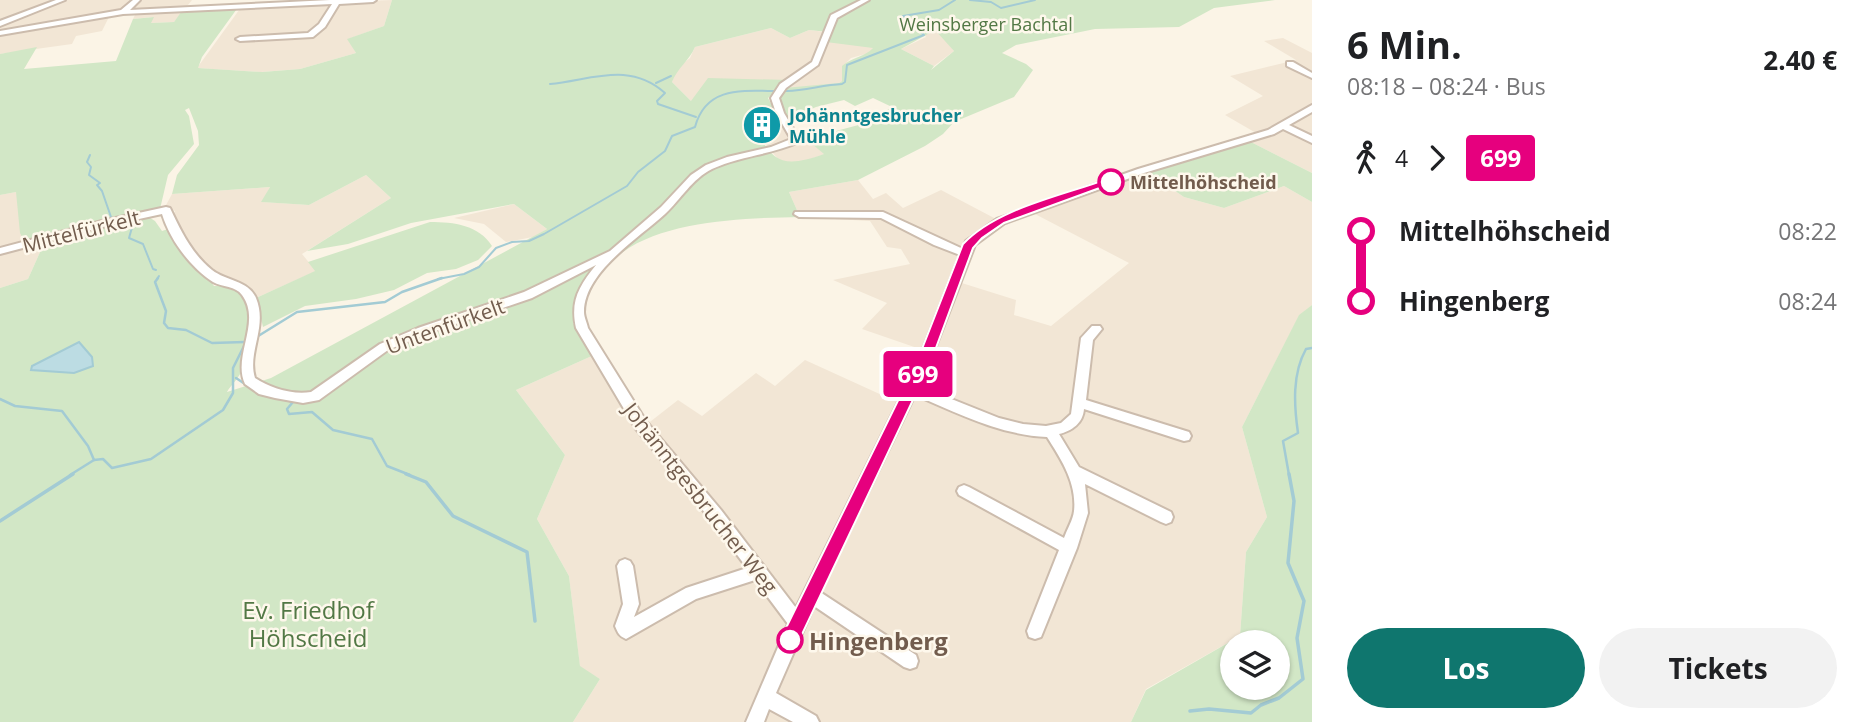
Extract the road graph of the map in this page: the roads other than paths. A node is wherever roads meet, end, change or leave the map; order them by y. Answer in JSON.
{"nodes":[{"id":1,"x":62,"y":0,"type":"edge"},
{"id":2,"x":137,"y":0,"type":"edge"},
{"id":3,"x":373,"y":0,"type":"edge"},
{"id":4,"x":866,"y":0,"type":"edge"},
{"id":5,"x":337,"y":2,"type":"junction"},
{"id":6,"x":191,"y":3,"type":"edge"},
{"id":7,"x":213,"y":3,"type":"edge"},
{"id":8,"x":39,"y":4,"type":"edge"},
{"id":9,"x":123,"y":12,"type":"junction"},
{"id":10,"x":0,"y":24,"type":"edge"},
{"id":11,"x":0,"y":33,"type":"edge"},
{"id":12,"x":240,"y":39,"type":"dead end"},
{"id":13,"x":1290,"y":64,"type":"dead end"},
{"id":14,"x":1312,"y":76,"type":"edge"},
{"id":15,"x":1310,"y":110,"type":"edge"},
{"id":16,"x":1285,"y":125,"type":"junction"},
{"id":17,"x":1312,"y":140,"type":"edge"},
{"id":18,"x":163,"y":210,"type":"joint"},
{"id":19,"x":799,"y":214,"type":"dead end"},
{"id":20,"x":0,"y":251,"type":"edge"},
{"id":21,"x":613,"y":253,"type":"junction"},
{"id":22,"x":964,"y":253,"type":"junction"},
{"id":23,"x":1096,"y":329,"type":"dead end"},
{"id":24,"x":912,"y":388,"type":"junction"},
{"id":25,"x":1080,"y":403,"type":"junction"},
{"id":26,"x":1052,"y":434,"type":"junction"},
{"id":27,"x":1184,"y":436,"type":"dead end"},
{"id":28,"x":1075,"y":472,"type":"junction"},
{"id":29,"x":964,"y":491,"type":"dead end"},
{"id":30,"x":1166,"y":517,"type":"dead end"},
{"id":31,"x":1069,"y":548,"type":"junction"},
{"id":32,"x":625,"y":566,"type":"dead end"},
{"id":33,"x":758,"y":572,"type":"junction"},
{"id":34,"x":811,"y":595,"type":"junction"},
{"id":35,"x":797,"y":623,"type":"junction"},
{"id":36,"x":1035,"y":631,"type":"dead end"},
{"id":37,"x":911,"y":661,"type":"dead end"},
{"id":38,"x":765,"y":697,"type":"junction"},
{"id":39,"x":755,"y":722,"type":"edge"},
{"id":40,"x":810,"y":722,"type":"edge"}],
"edges":[{"from":1,"to":8,"type":"street"},
{"from":2,"to":9,"type":"street"},
{"from":3,"to":5,"type":"street"},
{"from":4,"to":21,"type":"street","name":"Johänntgesbrucher Weg"},
{"from":5,"to":7,"type":"street"},
{"from":5,"to":12,"type":"street"},
{"from":6,"to":7,"type":"street"},
{"from":6,"to":9,"type":"street"},
{"from":8,"to":10,"type":"street"},
{"from":9,"to":11,"type":"street"},
{"from":13,"to":14,"type":"street"},
{"from":15,"to":16,"type":"street"},
{"from":16,"to":17,"type":"street"},
{"from":16,"to":22,"type":"street"},
{"from":18,"to":20,"type":"street","name":"Mittelfürkelt"},
{"from":18,"to":21,"type":"street","name":"Untenfürkelt"},
{"from":19,"to":22,"type":"street"},
{"from":21,"to":33,"type":"street","name":"Johänntgesbrucher Weg"},
{"from":22,"to":24,"type":"street"},
{"from":23,"to":25,"type":"street"},
{"from":24,"to":26,"type":"street"},
{"from":24,"to":34,"type":"street"},
{"from":25,"to":26,"type":"street"},
{"from":25,"to":27,"type":"street"},
{"from":26,"to":28,"type":"street"},
{"from":28,"to":30,"type":"street"},
{"from":28,"to":31,"type":"street"},
{"from":29,"to":31,"type":"street"},
{"from":31,"to":36,"type":"street"},
{"from":32,"to":33,"type":"street"},
{"from":33,"to":35,"type":"street","name":"Johänntgesbrucher Weg"},
{"from":34,"to":35,"type":"street"},
{"from":34,"to":37,"type":"street"},
{"from":35,"to":38,"type":"street"},
{"from":38,"to":39,"type":"street"},
{"from":38,"to":40,"type":"street"}]}
